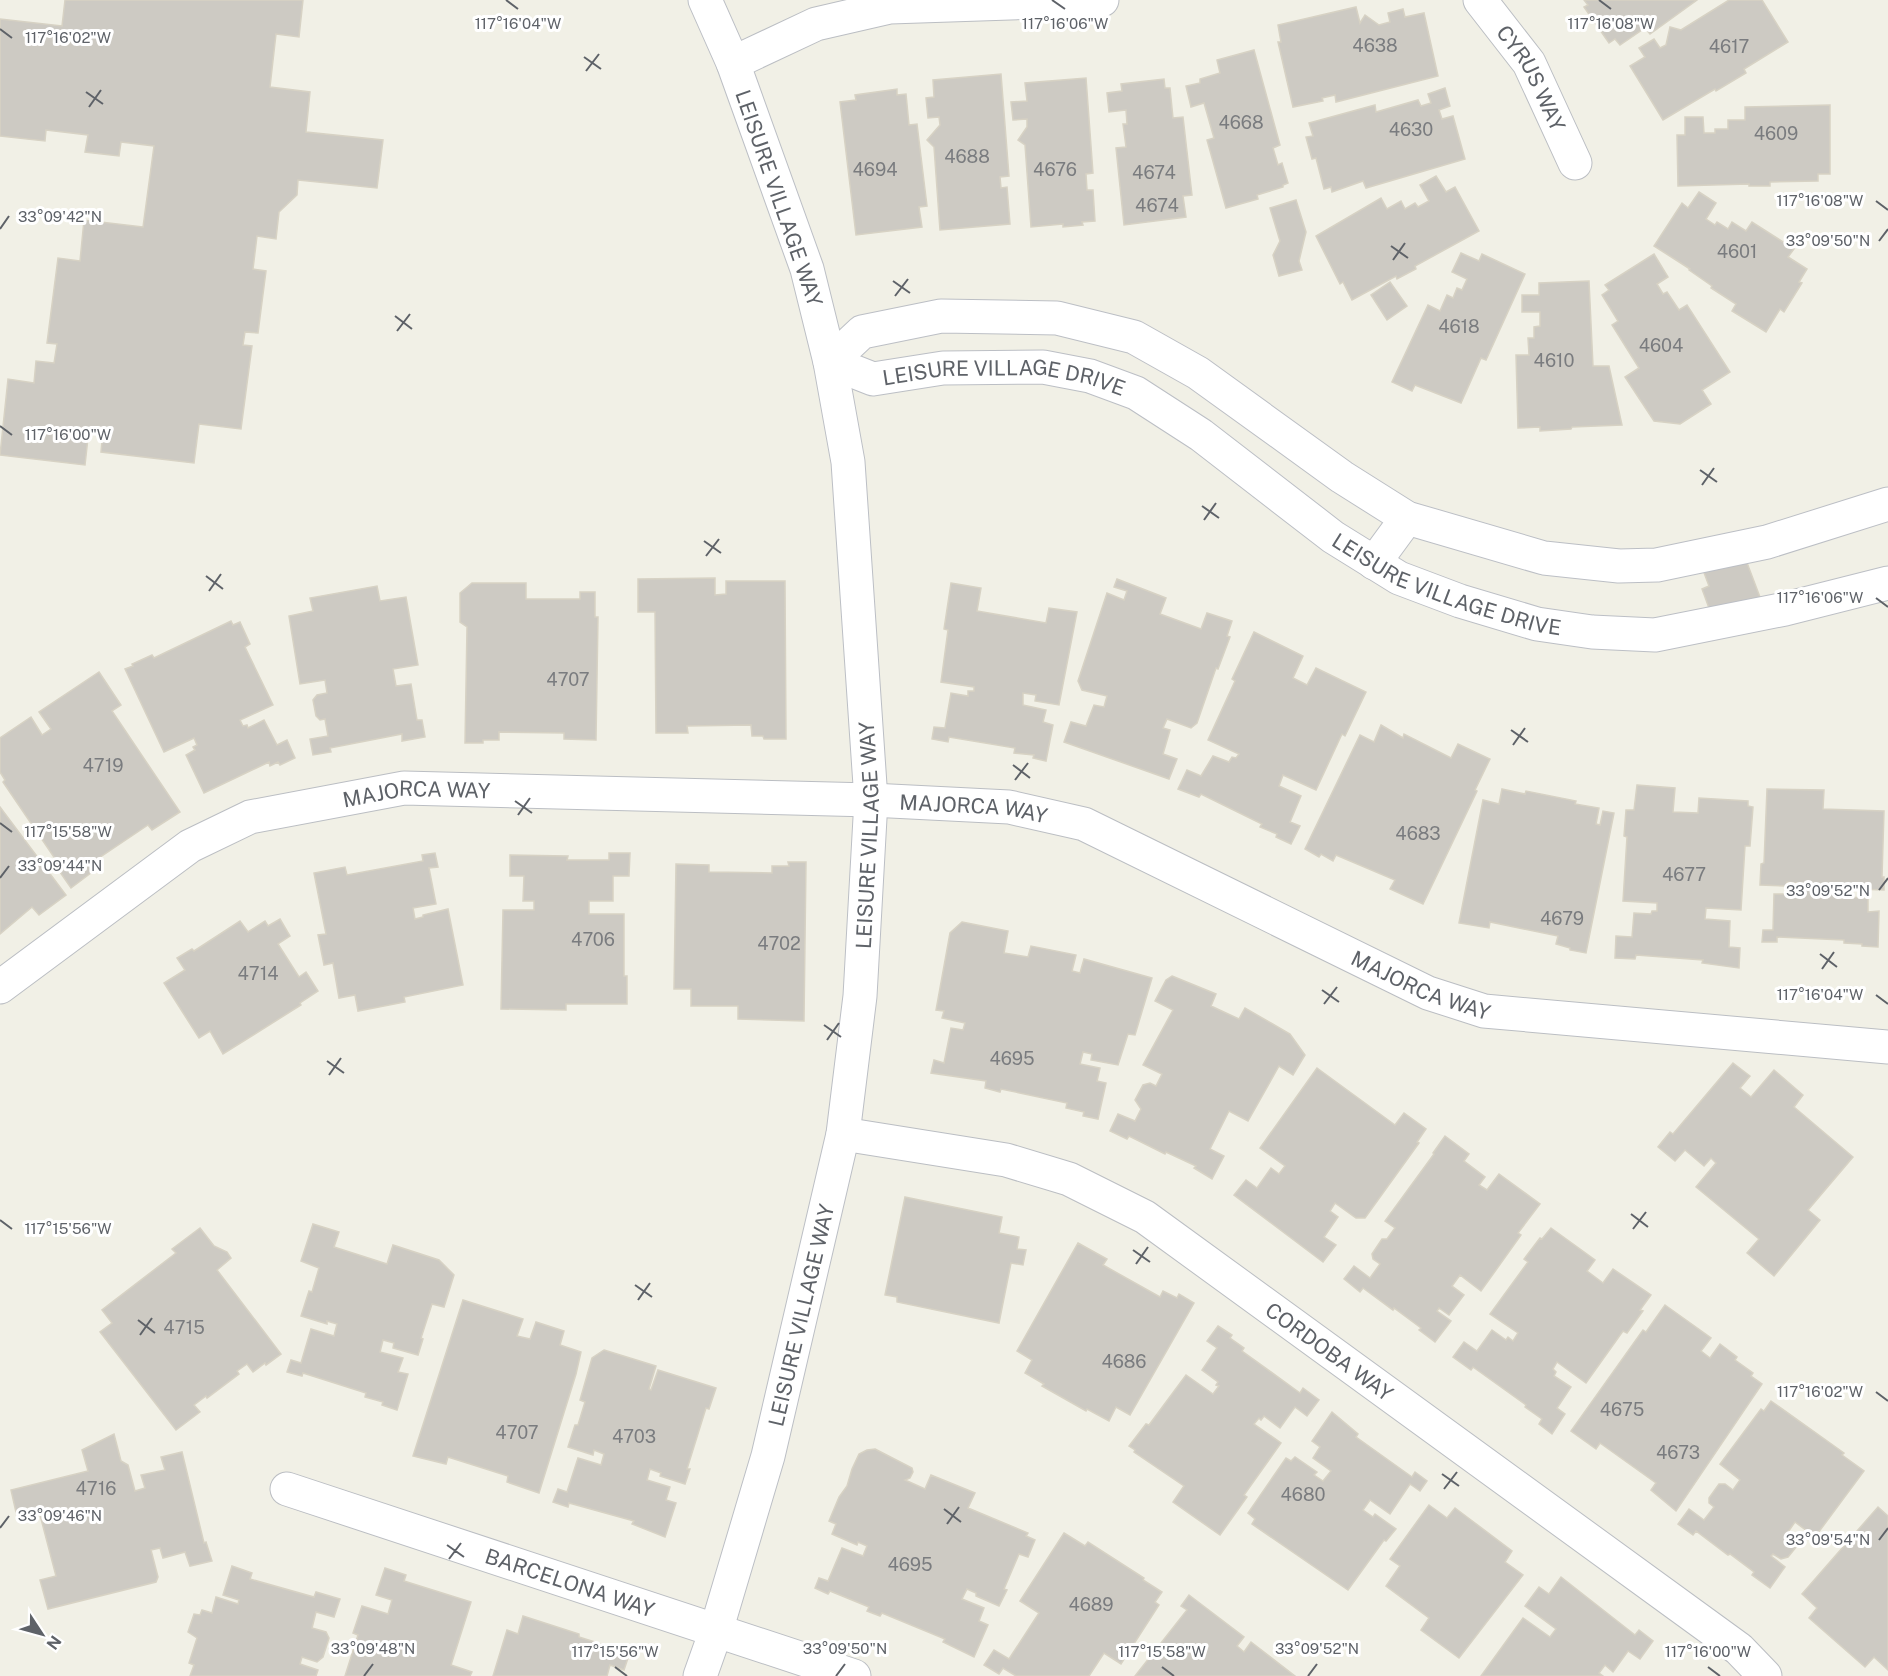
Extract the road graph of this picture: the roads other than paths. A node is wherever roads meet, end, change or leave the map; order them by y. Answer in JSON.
{"nodes":[{"id":1,"x":705,"y":0,"type":"edge"},
{"id":2,"x":1101,"y":0,"type":"edge"},
{"id":3,"x":1480,"y":0,"type":"edge"},
{"id":4,"x":733,"y":63,"type":"junction"},
{"id":5,"x":1575,"y":164,"type":"dead end"},
{"id":6,"x":830,"y":362,"type":"junction"},
{"id":7,"x":1888,"y":504,"type":"edge"},
{"id":8,"x":1407,"y":518,"type":"junction"},
{"id":9,"x":1374,"y":563,"type":"junction"},
{"id":10,"x":1888,"y":583,"type":"edge"},
{"id":11,"x":871,"y":800,"type":"junction"},
{"id":12,"x":0,"y":987,"type":"edge"},
{"id":13,"x":1888,"y":1047,"type":"edge"},
{"id":14,"x":843,"y":1134,"type":"junction"},
{"id":15,"x":287,"y":1489,"type":"dead end"},
{"id":16,"x":716,"y":1631,"type":"junction"},
{"id":17,"x":700,"y":1676,"type":"edge"},
{"id":18,"x":854,"y":1676,"type":"edge"},
{"id":19,"x":1765,"y":1676,"type":"edge"}],
"edges":[{"from":1,"to":4,"type":"street","name":"LEISURE VILLAGE WAY"},
{"from":2,"to":4,"type":"street"},
{"from":3,"to":5,"type":"street","name":"CYRUS WAY"},
{"from":4,"to":6,"type":"street","name":"LEISURE VILLAGE WAY"},
{"from":6,"to":8,"type":"street","name":"LEISURE VILLAGE DRIVE"},
{"from":6,"to":9,"type":"street","name":"LEISURE VILLAGE DRIVE"},
{"from":6,"to":11,"type":"street","name":"LEISURE VILLAGE WAY"},
{"from":7,"to":8,"type":"street","name":"LEISURE VILLAGE DRIVE"},
{"from":8,"to":9,"type":"street"},
{"from":9,"to":10,"type":"street","name":"LEISURE VILLAGE DRIVE"},
{"from":11,"to":12,"type":"street","name":"MAJORCA WAY"},
{"from":11,"to":13,"type":"street","name":"MAJORCA WAY"},
{"from":11,"to":14,"type":"street","name":"LEISURE VILLAGE WAY"},
{"from":14,"to":16,"type":"street","name":"LEISURE VILLAGE WAY"},
{"from":14,"to":19,"type":"street","name":"CORDOBA WAY"},
{"from":15,"to":16,"type":"street","name":"BARCELONA WAY"},
{"from":16,"to":17,"type":"street","name":"LEISURE VILLAGE WAY"},
{"from":16,"to":18,"type":"street","name":"BARCELONA WAY"}]}
